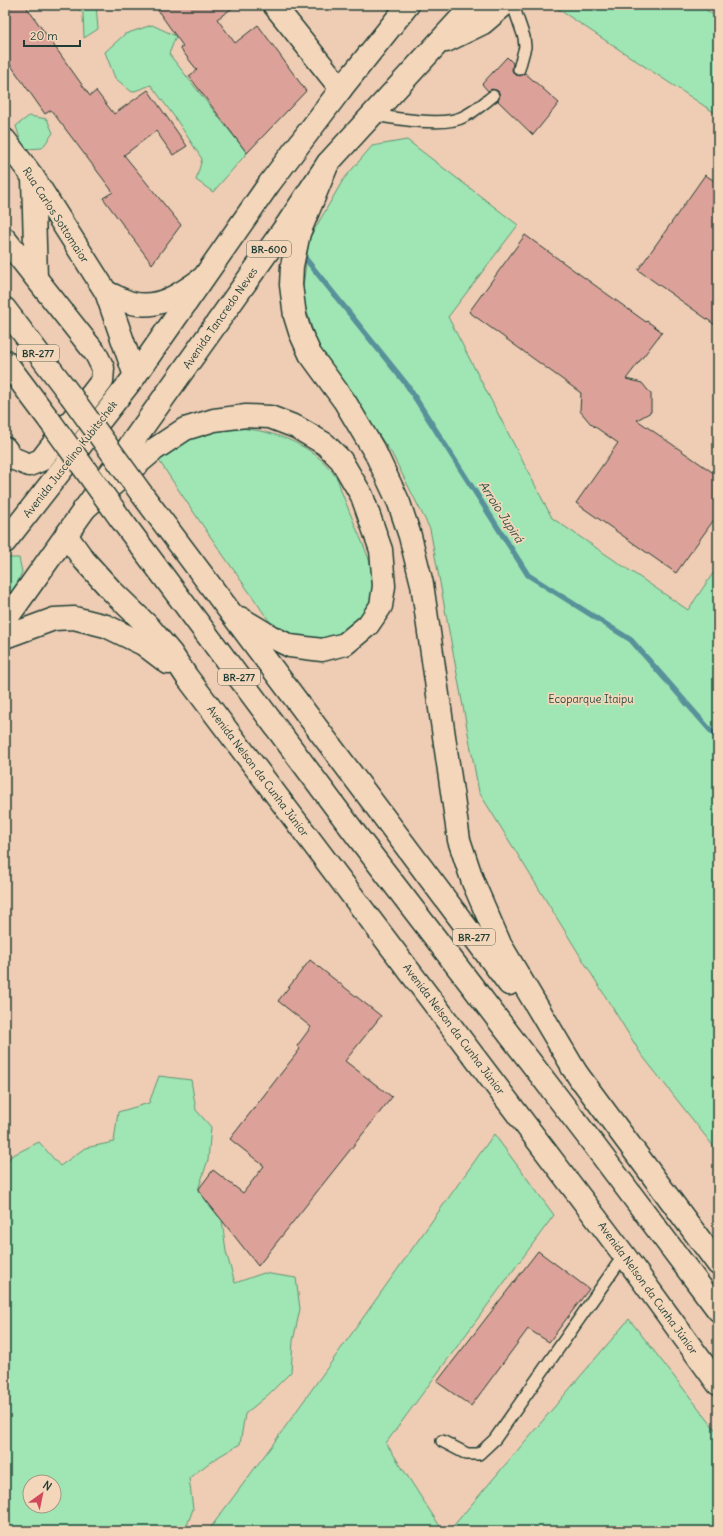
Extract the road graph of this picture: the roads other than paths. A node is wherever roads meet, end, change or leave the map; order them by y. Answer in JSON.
{"nodes":[{"id":1,"x":274,"y":5,"type":"edge"},
{"id":2,"x":408,"y":5,"type":"edge"},
{"id":3,"x":473,"y":5,"type":"edge"},
{"id":4,"x":504,"y":5,"type":"edge"},
{"id":5,"x":513,"y":5,"type":"edge"},
{"id":6,"x":435,"y":47,"type":"junction"},
{"id":7,"x":520,"y":69,"type":"dead end"},
{"id":8,"x":341,"y":90,"type":"junction"},
{"id":9,"x":493,"y":96,"type":"dead end"},
{"id":10,"x":372,"y":115,"type":"junction"},
{"id":11,"x":5,"y":140,"type":"edge"},
{"id":12,"x":328,"y":163,"type":"junction"},
{"id":13,"x":33,"y":177,"type":"junction"},
{"id":14,"x":5,"y":239,"type":"edge"},
{"id":15,"x":206,"y":277,"type":"junction"},
{"id":16,"x":36,"y":278,"type":"junction"},
{"id":17,"x":106,"y":292,"type":"junction"},
{"id":18,"x":5,"y":309,"type":"edge"},
{"id":19,"x":5,"y":361,"type":"edge"},
{"id":20,"x":135,"y":376,"type":"junction"},
{"id":21,"x":5,"y":448,"type":"edge"},
{"id":22,"x":84,"y":510,"type":"junction"},
{"id":23,"x":66,"y":536,"type":"junction"},
{"id":24,"x":5,"y":542,"type":"edge"},
{"id":25,"x":230,"y":612,"type":"junction"},
{"id":26,"x":5,"y":621,"type":"edge"},
{"id":27,"x":5,"y":637,"type":"edge"},
{"id":28,"x":187,"y":677,"type":"junction"},
{"id":29,"x":580,"y":1079,"type":"junction"},
{"id":30,"x":624,"y":1255,"type":"junction"},
{"id":31,"x":718,"y":1264,"type":"edge"},
{"id":32,"x":718,"y":1310,"type":"edge"},
{"id":33,"x":718,"y":1384,"type":"edge"},
{"id":34,"x":442,"y":1441,"type":"dead end"}],
"edges":[{"from":1,"to":8,"type":"main road"},
{"from":2,"to":8,"type":"main road","number":"BR-600"},
{"from":3,"to":6,"type":"main road","name":"Avenida Tancredo Neves","number":"BR-600"},
{"from":4,"to":6,"type":"main road"},
{"from":5,"to":7,"type":"lane"},
{"from":6,"to":10,"type":"main road","name":"Avenida Tancredo Neves","number":"BR-600"},
{"from":8,"to":15,"type":"main road","number":"BR-600"},
{"from":9,"to":10,"type":"lane"},
{"from":10,"to":12,"type":"main road","name":"Avenida Tancredo Neves","number":"BR-600"},
{"from":11,"to":13,"type":"main road","name":"Rua Carlos Sottomaior"},
{"from":12,"to":22,"type":"main road","name":"Avenida Tancredo Neves","number":"BR-600"},
{"from":12,"to":29,"type":"main road"},
{"from":13,"to":16,"type":"main road"},
{"from":13,"to":17,"type":"main road","name":"Rua Carlos Sottomaior"},
{"from":14,"to":16,"type":"main road"},
{"from":15,"to":17,"type":"main road"},
{"from":15,"to":20,"type":"main road","number":"BR-600"},
{"from":16,"to":21,"type":"main road"},
{"from":17,"to":20,"type":"main road","name":"Rua Carlos Sottomaior"},
{"from":18,"to":25,"type":"main road","number":"BR-277","bridge":true},
{"from":19,"to":32,"type":"main road","number":"BR-277","bridge":true},
{"from":20,"to":24,"type":"main road","name":"Avenida Juscelino Kubitschek"},
{"from":22,"to":23,"type":"main road"},
{"from":22,"to":25,"type":"main road"},
{"from":23,"to":26,"type":"main road"},
{"from":23,"to":28,"type":"main road","name":"Avenida Nelson da Cunha Júnior"},
{"from":25,"to":29,"type":"main road","number":"BR-277"},
{"from":27,"to":28,"type":"main road","name":"Avenida Nelson da Cunha Júnior"},
{"from":28,"to":30,"type":"main road","name":"Avenida Nelson da Cunha Júnior"},
{"from":29,"to":31,"type":"main road","number":"BR-277"},
{"from":30,"to":33,"type":"main road","name":"Avenida Nelson da Cunha Júnior"},
{"from":30,"to":34,"type":"lane"}]}
